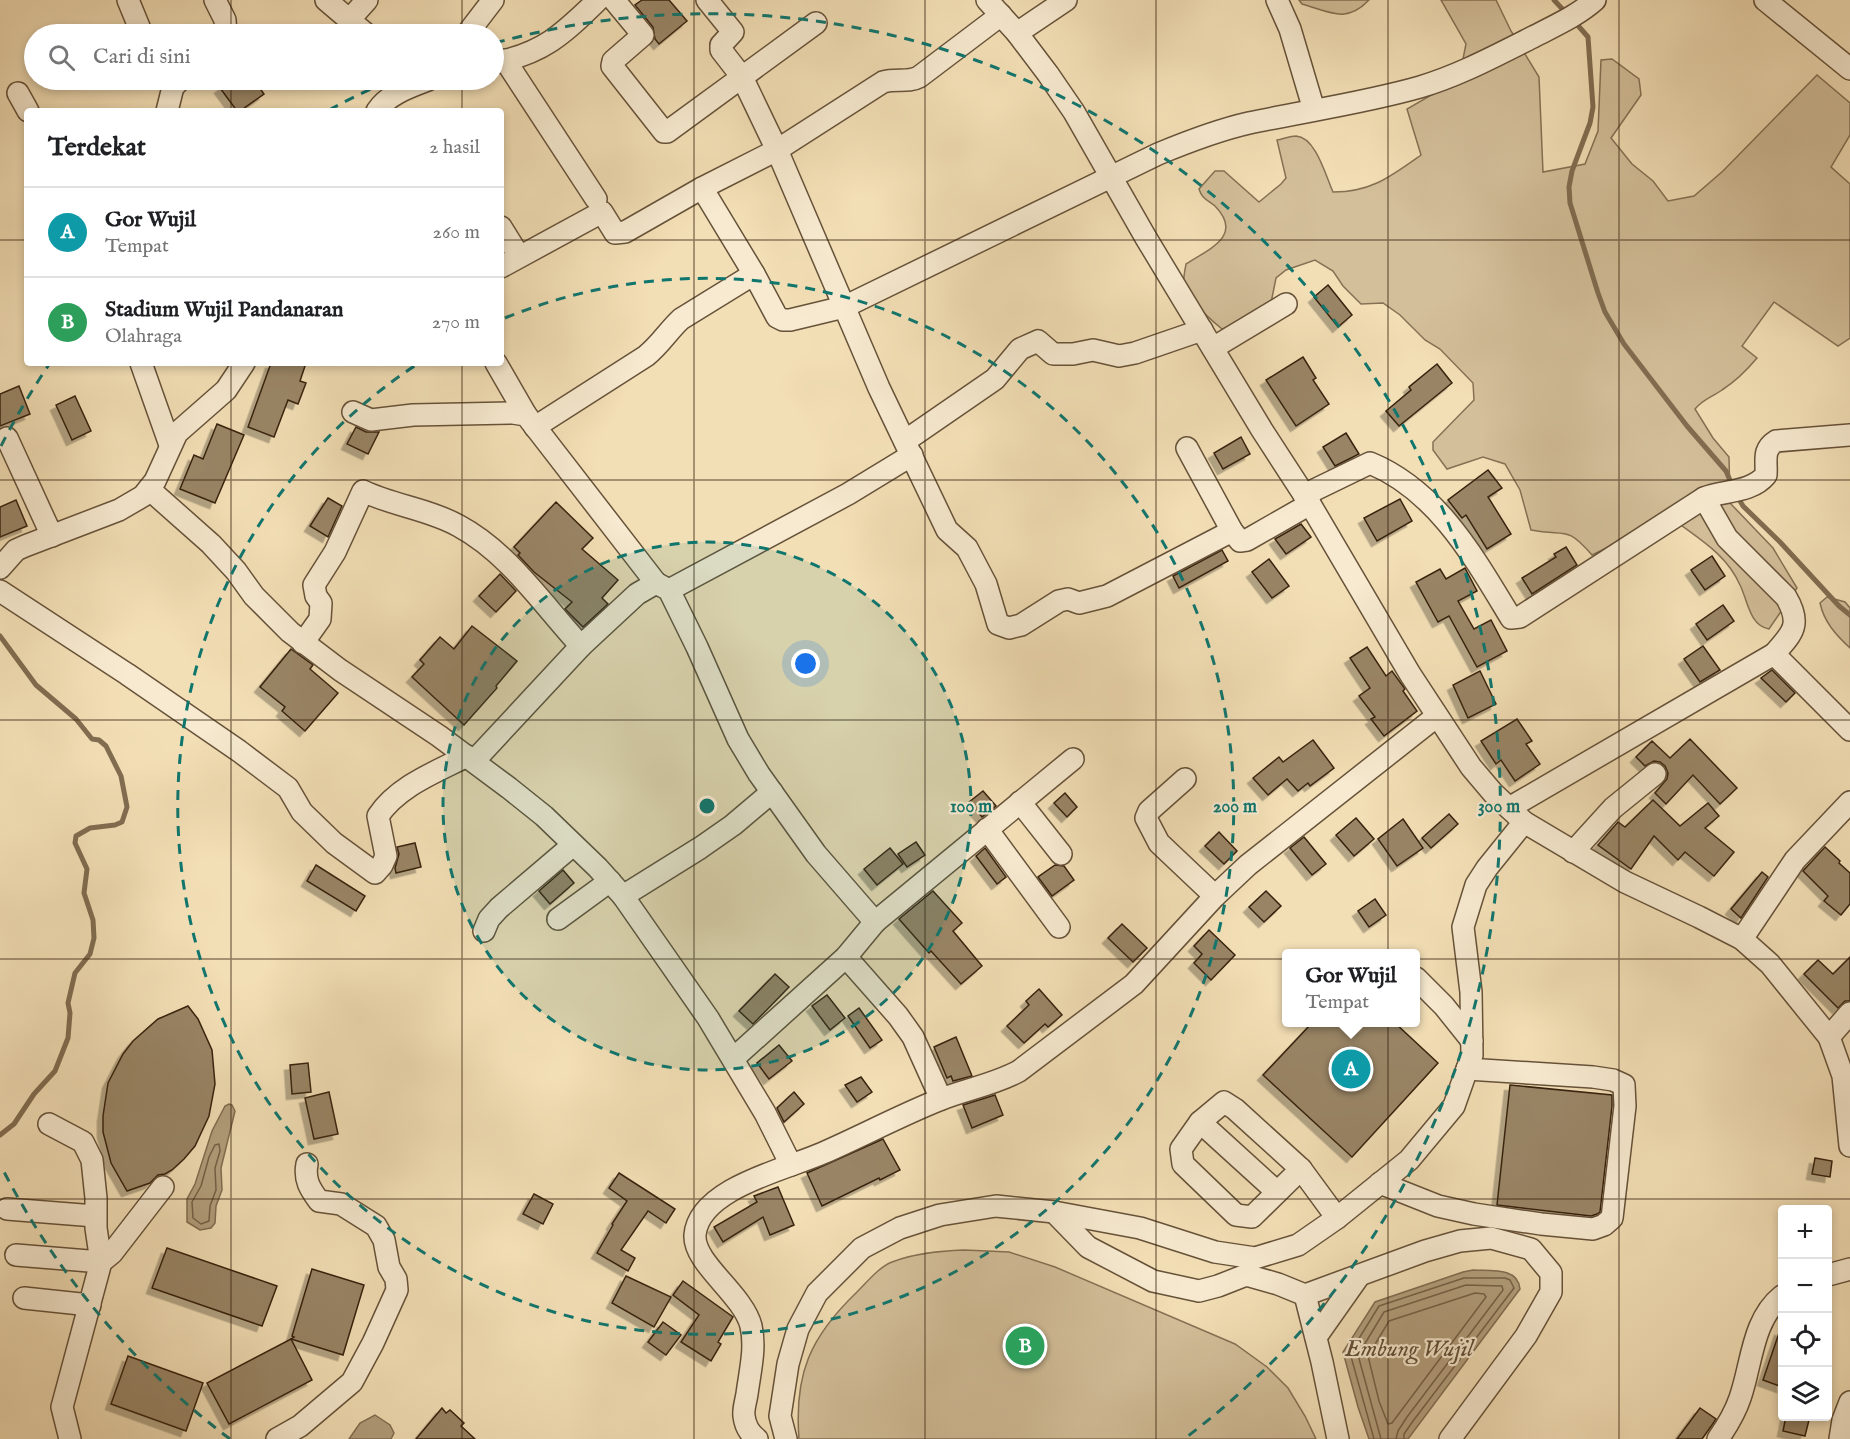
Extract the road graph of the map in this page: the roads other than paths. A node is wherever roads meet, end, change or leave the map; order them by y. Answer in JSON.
{"nodes":[{"id":1,"x":128,"y":0,"type":"edge"},
{"id":2,"x":215,"y":0,"type":"edge"},
{"id":3,"x":326,"y":0,"type":"edge"},
{"id":4,"x":367,"y":0,"type":"edge"},
{"id":5,"x":494,"y":0,"type":"edge"},
{"id":6,"x":598,"y":0,"type":"edge"},
{"id":7,"x":614,"y":0,"type":"edge"},
{"id":8,"x":707,"y":0,"type":"edge"},
{"id":9,"x":1066,"y":0,"type":"edge"},
{"id":10,"x":1277,"y":0,"type":"edge"},
{"id":11,"x":1595,"y":0,"type":"edge"},
{"id":12,"x":1764,"y":0,"type":"edge"},
{"id":13,"x":994,"y":8,"type":"edge"},
{"id":14,"x":350,"y":19,"type":"junction"},
{"id":15,"x":816,"y":23,"type":"dead end"},
{"id":16,"x":138,"y":24,"type":"edge"},
{"id":17,"x":225,"y":24,"type":"edge"},
{"id":18,"x":355,"y":24,"type":"edge"},
{"id":19,"x":475,"y":24,"type":"edge"},
{"id":20,"x":1017,"y":33,"type":"junction"},
{"id":21,"x":504,"y":60,"type":"edge"},
{"id":22,"x":504,"y":69,"type":"edge"},
{"id":23,"x":1850,"y":69,"type":"edge"},
{"id":24,"x":742,"y":77,"type":"junction"},
{"id":25,"x":172,"y":90,"type":"edge"},
{"id":26,"x":404,"y":90,"type":"edge"},
{"id":27,"x":168,"y":108,"type":"edge"},
{"id":28,"x":379,"y":108,"type":"edge"},
{"id":29,"x":1314,"y":110,"type":"junction"},
{"id":30,"x":777,"y":150,"type":"junction"},
{"id":31,"x":1113,"y":177,"type":"junction"},
{"id":32,"x":702,"y":188,"type":"junction"},
{"id":33,"x":596,"y":199,"type":"dead end"},
{"id":34,"x":504,"y":231,"type":"edge"},
{"id":35,"x":519,"y":256,"type":"junction"},
{"id":36,"x":504,"y":265,"type":"edge"},
{"id":37,"x":754,"y":274,"type":"junction"},
{"id":38,"x":1286,"y":304,"type":"dead end"},
{"id":39,"x":844,"y":307,"type":"junction"},
{"id":40,"x":1202,"y":330,"type":"junction"},
{"id":41,"x":1213,"y":348,"type":"junction"},
{"id":42,"x":142,"y":366,"type":"edge"},
{"id":43,"x":242,"y":366,"type":"edge"},
{"id":44,"x":498,"y":366,"type":"edge"},
{"id":45,"x":352,"y":412,"type":"dead end"},
{"id":46,"x":531,"y":421,"type":"junction"},
{"id":47,"x":1850,"y":435,"type":"edge"},
{"id":48,"x":7,"y":438,"type":"dead end"},
{"id":49,"x":170,"y":445,"type":"junction"},
{"id":50,"x":909,"y":448,"type":"junction"},
{"id":51,"x":1187,"y":448,"type":"dead end"},
{"id":52,"x":149,"y":489,"type":"junction"},
{"id":53,"x":1712,"y":495,"type":"junction"},
{"id":54,"x":1307,"y":500,"type":"junction"},
{"id":55,"x":1232,"y":531,"type":"junction"},
{"id":56,"x":52,"y":536,"type":"junction"},
{"id":57,"x":0,"y":567,"type":"edge"},
{"id":58,"x":662,"y":586,"type":"junction"},
{"id":59,"x":0,"y":591,"type":"edge"},
{"id":60,"x":303,"y":643,"type":"junction"},
{"id":61,"x":581,"y":646,"type":"junction"},
{"id":62,"x":1774,"y":654,"type":"junction"},
{"id":63,"x":1437,"y":716,"type":"junction"},
{"id":64,"x":1850,"y":730,"type":"edge"},
{"id":65,"x":470,"y":758,"type":"junction"},
{"id":66,"x":1073,"y":759,"type":"dead end"},
{"id":67,"x":1655,"y":774,"type":"dead end"},
{"id":68,"x":1185,"y":779,"type":"dead end"},
{"id":69,"x":772,"y":792,"type":"junction"},
{"id":70,"x":1020,"y":802,"type":"junction"},
{"id":71,"x":1850,"y":802,"type":"edge"},
{"id":72,"x":1517,"y":815,"type":"junction"},
{"id":73,"x":987,"y":829,"type":"junction"},
{"id":74,"x":573,"y":845,"type":"junction"},
{"id":75,"x":1573,"y":852,"type":"junction"},
{"id":76,"x":1061,"y":854,"type":"dead end"},
{"id":77,"x":616,"y":888,"type":"junction"},
{"id":78,"x":1215,"y":896,"type":"junction"},
{"id":79,"x":558,"y":919,"type":"dead end"},
{"id":80,"x":875,"y":922,"type":"junction"},
{"id":81,"x":1059,"y":927,"type":"dead end"},
{"id":82,"x":484,"y":931,"type":"dead end"},
{"id":83,"x":1742,"y":939,"type":"junction"},
{"id":84,"x":846,"y":957,"type":"junction"},
{"id":85,"x":1420,"y":982,"type":"edge"},
{"id":86,"x":1850,"y":1013,"type":"edge"},
{"id":87,"x":1829,"y":1037,"type":"junction"},
{"id":88,"x":1472,"y":1041,"type":"junction"},
{"id":89,"x":734,"y":1058,"type":"junction"},
{"id":90,"x":1467,"y":1069,"type":"junction"},
{"id":91,"x":942,"y":1099,"type":"junction"},
{"id":92,"x":1200,"y":1122,"type":"junction"},
{"id":93,"x":49,"y":1124,"type":"dead end"},
{"id":94,"x":1850,"y":1146,"type":"edge"},
{"id":95,"x":307,"y":1164,"type":"dead end"},
{"id":96,"x":791,"y":1165,"type":"junction"},
{"id":97,"x":1301,"y":1169,"type":"junction"},
{"id":98,"x":1380,"y":1183,"type":"junction"},
{"id":99,"x":163,"y":1187,"type":"dead end"},
{"id":100,"x":1277,"y":1192,"type":"junction"},
{"id":101,"x":7,"y":1209,"type":"dead end"},
{"id":102,"x":1054,"y":1212,"type":"junction"},
{"id":103,"x":95,"y":1216,"type":"junction"},
{"id":104,"x":1337,"y":1218,"type":"junction"},
{"id":105,"x":15,"y":1255,"type":"dead end"},
{"id":106,"x":101,"y":1262,"type":"junction"},
{"id":107,"x":1251,"y":1266,"type":"junction"},
{"id":108,"x":1850,"y":1269,"type":"edge"},
{"id":109,"x":1832,"y":1274,"type":"edge"},
{"id":110,"x":1359,"y":1276,"type":"junction"},
{"id":111,"x":1305,"y":1295,"type":"junction"},
{"id":112,"x":24,"y":1298,"type":"dead end"},
{"id":113,"x":1778,"y":1300,"type":"edge"},
{"id":114,"x":90,"y":1305,"type":"junction"},
{"id":115,"x":1316,"y":1336,"type":"junction"},
{"id":116,"x":1850,"y":1402,"type":"edge"},
{"id":117,"x":750,"y":1436,"type":"edge"},
{"id":118,"x":70,"y":1439,"type":"edge"},
{"id":119,"x":277,"y":1439,"type":"edge"},
{"id":120,"x":786,"y":1439,"type":"edge"},
{"id":121,"x":1338,"y":1439,"type":"edge"},
{"id":122,"x":1450,"y":1439,"type":"edge"},
{"id":123,"x":1718,"y":1439,"type":"edge"},
{"id":124,"x":1840,"y":1439,"type":"edge"}],
"edges":[{"from":1,"to":16,"type":"street"},
{"from":2,"to":17,"type":"street"},
{"from":3,"to":14,"type":"street"},
{"from":4,"to":14,"type":"street"},
{"from":5,"to":19,"type":"street"},
{"from":6,"to":21,"type":"street"},
{"from":7,"to":24,"type":"street"},
{"from":8,"to":24,"type":"street"},
{"from":9,"to":20,"type":"street"},
{"from":10,"to":29,"type":"street"},
{"from":11,"to":29,"type":"street"},
{"from":12,"to":23,"type":"street"},
{"from":13,"to":20,"type":"street"},
{"from":13,"to":30,"type":"street"},
{"from":14,"to":18,"type":"street"},
{"from":15,"to":24,"type":"street"},
{"from":20,"to":31,"type":"street"},
{"from":22,"to":33,"type":"street"},
{"from":24,"to":30,"type":"street"},
{"from":25,"to":27,"type":"street"},
{"from":26,"to":28,"type":"street"},
{"from":29,"to":31,"type":"street"},
{"from":30,"to":32,"type":"street"},
{"from":30,"to":39,"type":"street"},
{"from":31,"to":39,"type":"street"},
{"from":31,"to":40,"type":"street"},
{"from":32,"to":35,"type":"street"},
{"from":32,"to":37,"type":"street"},
{"from":34,"to":35,"type":"street"},
{"from":35,"to":36,"type":"street"},
{"from":37,"to":39,"type":"street"},
{"from":37,"to":46,"type":"street"},
{"from":38,"to":41,"type":"street"},
{"from":39,"to":50,"type":"street"},
{"from":40,"to":41,"type":"street"},
{"from":40,"to":50,"type":"street"},
{"from":41,"to":54,"type":"street"},
{"from":42,"to":49,"type":"street"},
{"from":43,"to":49,"type":"street"},
{"from":44,"to":46,"type":"street"},
{"from":45,"to":46,"type":"street"},
{"from":46,"to":58,"type":"street"},
{"from":47,"to":53,"type":"street"},
{"from":48,"to":56,"type":"street"},
{"from":49,"to":52,"type":"street"},
{"from":50,"to":55,"type":"street"},
{"from":50,"to":58,"type":"street"},
{"from":51,"to":55,"type":"street"},
{"from":52,"to":56,"type":"street"},
{"from":52,"to":60,"type":"street"},
{"from":53,"to":54,"type":"street"},
{"from":53,"to":62,"type":"street"},
{"from":54,"to":55,"type":"street"},
{"from":54,"to":63,"type":"street"},
{"from":56,"to":57,"type":"street"},
{"from":58,"to":61,"type":"street"},
{"from":58,"to":69,"type":"street"},
{"from":59,"to":65,"type":"street"},
{"from":60,"to":61,"type":"street"},
{"from":60,"to":65,"type":"street"},
{"from":61,"to":65,"type":"street"},
{"from":62,"to":64,"type":"street"},
{"from":62,"to":72,"type":"street"},
{"from":63,"to":72,"type":"street"},
{"from":63,"to":78,"type":"street"},
{"from":65,"to":74,"type":"street"},
{"from":66,"to":70,"type":"street"},
{"from":67,"to":75,"type":"street"},
{"from":68,"to":78,"type":"street"},
{"from":69,"to":77,"type":"street"},
{"from":69,"to":80,"type":"street"},
{"from":70,"to":73,"type":"street"},
{"from":70,"to":76,"type":"street"},
{"from":71,"to":83,"type":"street"},
{"from":72,"to":75,"type":"street"},
{"from":72,"to":88,"type":"street"},
{"from":73,"to":80,"type":"street"},
{"from":73,"to":81,"type":"street"},
{"from":74,"to":77,"type":"street"},
{"from":74,"to":82,"type":"street"},
{"from":75,"to":83,"type":"street"},
{"from":77,"to":79,"type":"street"},
{"from":77,"to":89,"type":"street"},
{"from":78,"to":91,"type":"street"},
{"from":80,"to":84,"type":"street"},
{"from":83,"to":87,"type":"street"},
{"from":84,"to":89,"type":"street"},
{"from":84,"to":91,"type":"street"},
{"from":85,"to":88,"type":"street"},
{"from":86,"to":87,"type":"street"},
{"from":87,"to":94,"type":"street"},
{"from":88,"to":90,"type":"street"},
{"from":89,"to":96,"type":"street"},
{"from":90,"to":98,"type":"street"},
{"from":90,"to":98,"type":"street"},
{"from":91,"to":96,"type":"street"},
{"from":92,"to":97,"type":"street"},
{"from":92,"to":100,"type":"street"},
{"from":92,"to":100,"type":"street"},
{"from":93,"to":103,"type":"street"},
{"from":95,"to":119,"type":"street"},
{"from":96,"to":117,"type":"street"},
{"from":97,"to":100,"type":"street"},
{"from":97,"to":104,"type":"street"},
{"from":98,"to":104,"type":"street"},
{"from":99,"to":106,"type":"street"},
{"from":101,"to":103,"type":"street"},
{"from":102,"to":107,"type":"street"},
{"from":102,"to":107,"type":"street"},
{"from":102,"to":120,"type":"street"},
{"from":103,"to":106,"type":"street"},
{"from":104,"to":107,"type":"street"},
{"from":105,"to":106,"type":"street"},
{"from":106,"to":114,"type":"street"},
{"from":107,"to":111,"type":"street"},
{"from":108,"to":109,"type":"street"},
{"from":110,"to":111,"type":"street"},
{"from":110,"to":115,"type":"street"},
{"from":110,"to":122,"type":"street"},
{"from":111,"to":115,"type":"street"},
{"from":112,"to":114,"type":"street"},
{"from":113,"to":123,"type":"street"},
{"from":114,"to":118,"type":"street"},
{"from":115,"to":121,"type":"street"},
{"from":116,"to":124,"type":"street"}]}
